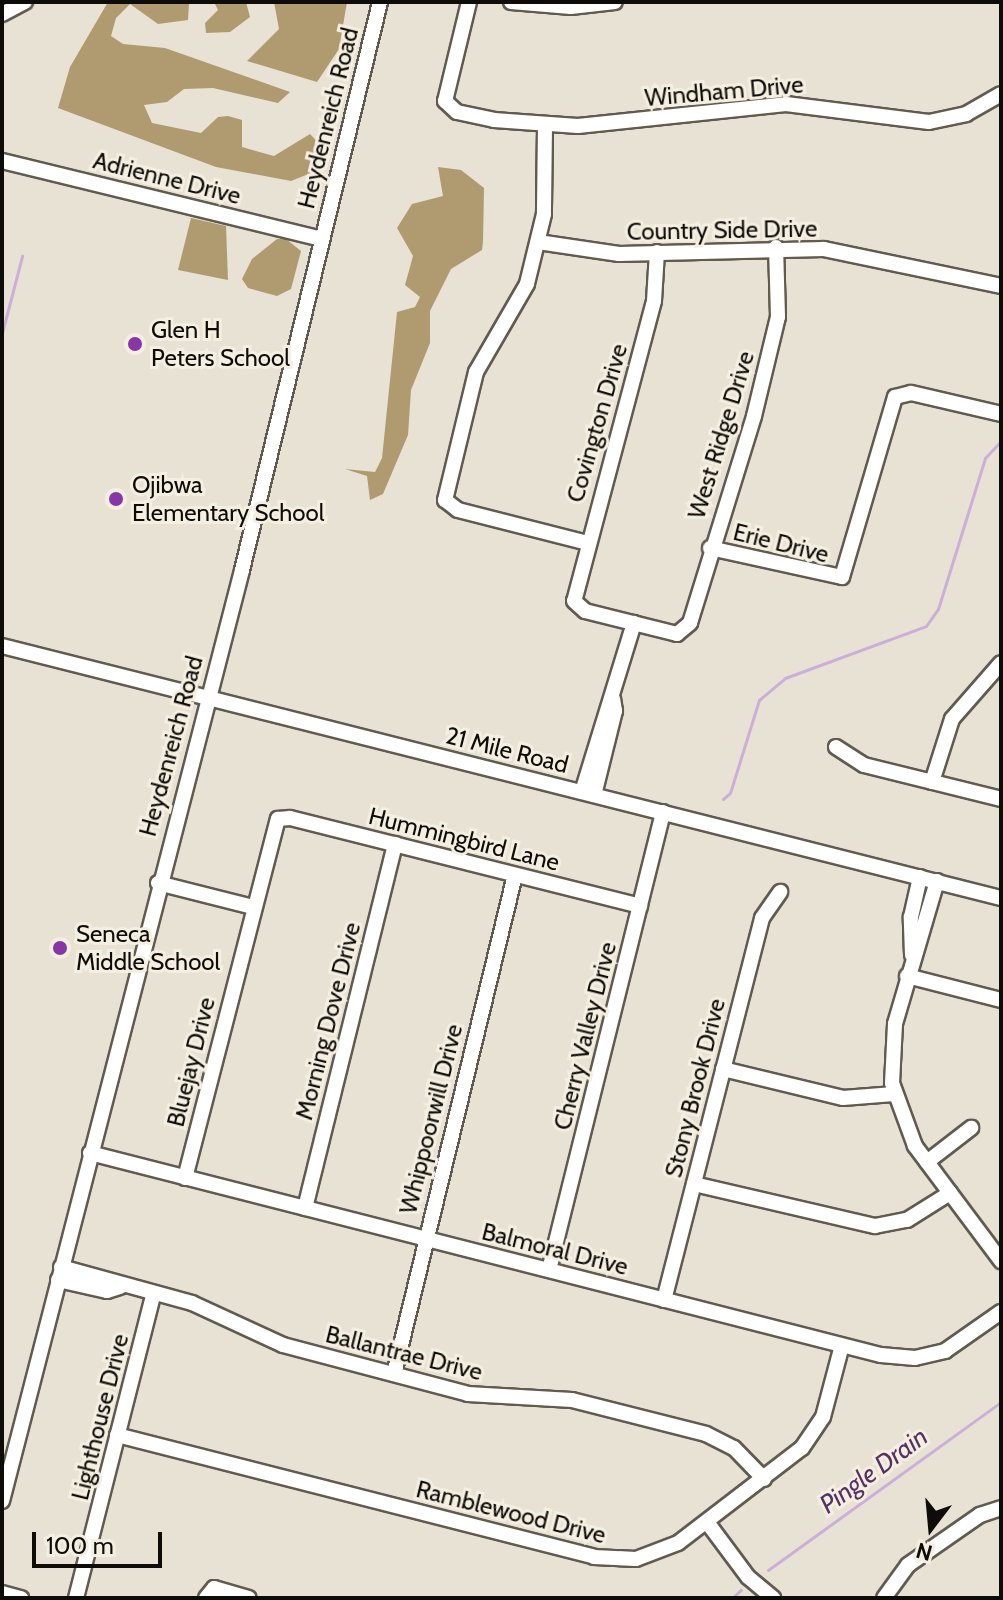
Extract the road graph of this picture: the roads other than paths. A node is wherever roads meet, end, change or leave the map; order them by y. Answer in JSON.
{"nodes":[{"id":1,"x":25,"y":2,"type":"edge"},
{"id":2,"x":380,"y":2,"type":"edge"},
{"id":3,"x":469,"y":2,"type":"edge"},
{"id":4,"x":511,"y":2,"type":"edge"},
{"id":5,"x":615,"y":2,"type":"edge"},
{"id":6,"x":2,"y":14,"type":"edge"},
{"id":7,"x":1001,"y":94,"type":"edge"},
{"id":8,"x":545,"y":126,"type":"junction"},
{"id":9,"x":2,"y":161,"type":"edge"},
{"id":10,"x":321,"y":239,"type":"junction"},
{"id":11,"x":538,"y":242,"type":"junction"},
{"id":12,"x":776,"y":247,"type":"junction"},
{"id":13,"x":657,"y":252,"type":"junction"},
{"id":14,"x":1001,"y":286,"type":"edge"},
{"id":15,"x":1001,"y":414,"type":"edge"},
{"id":16,"x":587,"y":543,"type":"junction"},
{"id":17,"x":710,"y":548,"type":"junction"},
{"id":18,"x":634,"y":623,"type":"junction"},
{"id":19,"x":2,"y":646,"type":"edge"},
{"id":20,"x":1001,"y":663,"type":"edge"},
{"id":21,"x":206,"y":696,"type":"junction"},
{"id":22,"x":836,"y":747,"type":"dead end"},
{"id":23,"x":932,"y":782,"type":"junction"},
{"id":24,"x":588,"y":793,"type":"junction"},
{"id":25,"x":1001,"y":799,"type":"edge"},
{"id":26,"x":663,"y":812,"type":"junction"},
{"id":27,"x":278,"y":819,"type":"joint"},
{"id":28,"x":395,"y":844,"type":"junction"},
{"id":29,"x":515,"y":875,"type":"junction"},
{"id":30,"x":920,"y":877,"type":"junction"},
{"id":31,"x":937,"y":881,"type":"junction"},
{"id":32,"x":158,"y":883,"type":"junction"},
{"id":33,"x":780,"y":892,"type":"dead end"},
{"id":34,"x":1001,"y":898,"type":"edge"},
{"id":35,"x":640,"y":906,"type":"junction"},
{"id":36,"x":253,"y":907,"type":"junction"},
{"id":37,"x":912,"y":955,"type":"junction"},
{"id":38,"x":907,"y":976,"type":"junction"},
{"id":39,"x":1001,"y":1000,"type":"edge"},
{"id":40,"x":723,"y":1069,"type":"junction"},
{"id":41,"x":894,"y":1094,"type":"junction"},
{"id":42,"x":971,"y":1128,"type":"dead end"},
{"id":43,"x":90,"y":1153,"type":"junction"},
{"id":44,"x":927,"y":1162,"type":"junction"},
{"id":45,"x":185,"y":1178,"type":"junction"},
{"id":46,"x":694,"y":1184,"type":"junction"},
{"id":47,"x":950,"y":1193,"type":"junction"},
{"id":48,"x":305,"y":1208,"type":"junction"},
{"id":49,"x":424,"y":1238,"type":"junction"},
{"id":50,"x":1001,"y":1261,"type":"edge"},
{"id":51,"x":549,"y":1270,"type":"junction"},
{"id":52,"x":60,"y":1274,"type":"junction"},
{"id":53,"x":154,"y":1293,"type":"junction"},
{"id":54,"x":664,"y":1300,"type":"junction"},
{"id":55,"x":1001,"y":1312,"type":"edge"},
{"id":56,"x":842,"y":1345,"type":"junction"},
{"id":57,"x":394,"y":1374,"type":"junction"},
{"id":58,"x":117,"y":1435,"type":"junction"},
{"id":59,"x":764,"y":1479,"type":"junction"},
{"id":60,"x":2,"y":1501,"type":"edge"},
{"id":61,"x":1001,"y":1508,"type":"edge"},
{"id":62,"x":707,"y":1522,"type":"junction"},
{"id":63,"x":2,"y":1593,"type":"edge"},
{"id":64,"x":207,"y":1595,"type":"edge"},
{"id":65,"x":21,"y":1598,"type":"edge"},
{"id":66,"x":76,"y":1598,"type":"edge"},
{"id":67,"x":249,"y":1598,"type":"edge"},
{"id":68,"x":773,"y":1598,"type":"edge"},
{"id":69,"x":884,"y":1598,"type":"edge"}],
"edges":[{"from":1,"to":6,"type":"street"},
{"from":2,"to":10,"type":"street","name":"Heydenreich Road"},
{"from":3,"to":8,"type":"street","name":"Windham Drive"},
{"from":4,"to":5,"type":"street"},
{"from":7,"to":8,"type":"street","name":"Windham Drive"},
{"from":8,"to":11,"type":"street"},
{"from":9,"to":10,"type":"street","name":"Adrienne Drive"},
{"from":10,"to":21,"type":"street","name":"Heydenreich Road"},
{"from":11,"to":13,"type":"street","name":"Country Side Drive"},
{"from":11,"to":16,"type":"street"},
{"from":12,"to":13,"type":"street","name":"Country Side Drive"},
{"from":12,"to":14,"type":"street","name":"Country Side Drive"},
{"from":12,"to":17,"type":"street","name":"West Ridge Drive"},
{"from":13,"to":16,"type":"street","name":"Covington Drive"},
{"from":15,"to":17,"type":"street","name":"Erie Drive"},
{"from":16,"to":18,"type":"street","name":"Covington Drive"},
{"from":17,"to":18,"type":"street","name":"West Ridge Drive"},
{"from":18,"to":24,"type":"street"},
{"from":19,"to":21,"type":"street","name":"21 Mile Road"},
{"from":20,"to":23,"type":"street"},
{"from":21,"to":24,"type":"street","name":"21 Mile Road"},
{"from":21,"to":32,"type":"street","name":"Heydenreich Road"},
{"from":22,"to":23,"type":"street"},
{"from":23,"to":25,"type":"street"},
{"from":24,"to":26,"type":"street","name":"21 Mile Road"},
{"from":26,"to":30,"type":"street","name":"21 Mile Road"},
{"from":26,"to":35,"type":"street","name":"Cherry Valley Drive"},
{"from":27,"to":28,"type":"street","name":"Hummingbird Lane"},
{"from":27,"to":36,"type":"street","name":"Bluejay Drive"},
{"from":28,"to":29,"type":"street","name":"Hummingbird Lane"},
{"from":28,"to":48,"type":"street","name":"Morning Dove Drive"},
{"from":29,"to":35,"type":"street","name":"Hummingbird Lane"},
{"from":29,"to":49,"type":"street","name":"Whippoorwill Drive"},
{"from":30,"to":31,"type":"street","name":"21 Mile Road"},
{"from":30,"to":37,"type":"street"},
{"from":31,"to":34,"type":"street","name":"21 Mile Road"},
{"from":31,"to":37,"type":"street"},
{"from":32,"to":36,"type":"street"},
{"from":32,"to":43,"type":"street","name":"Heydenreich Road"},
{"from":33,"to":40,"type":"street","name":"Stony Brook Drive"},
{"from":35,"to":51,"type":"street","name":"Cherry Valley Drive"},
{"from":36,"to":45,"type":"street","name":"Bluejay Drive"},
{"from":37,"to":38,"type":"street"},
{"from":38,"to":39,"type":"street"},
{"from":38,"to":41,"type":"street"},
{"from":40,"to":41,"type":"street"},
{"from":40,"to":46,"type":"street","name":"Stony Brook Drive"},
{"from":41,"to":44,"type":"street"},
{"from":42,"to":44,"type":"street"},
{"from":43,"to":45,"type":"street","name":"Balmoral Drive"},
{"from":43,"to":52,"type":"street","name":"Heydenreich Road"},
{"from":44,"to":47,"type":"street"},
{"from":45,"to":48,"type":"street","name":"Balmoral Drive"},
{"from":46,"to":47,"type":"street"},
{"from":46,"to":54,"type":"street","name":"Stony Brook Drive"},
{"from":47,"to":50,"type":"street"},
{"from":48,"to":49,"type":"street","name":"Balmoral Drive"},
{"from":49,"to":51,"type":"street","name":"Balmoral Drive"},
{"from":49,"to":57,"type":"street","name":"Whippoorwill Drive"},
{"from":51,"to":54,"type":"street","name":"Balmoral Drive"},
{"from":52,"to":53,"type":"street","name":"Ballantrae Drive"},
{"from":52,"to":60,"type":"street","name":"Heydenreich Road"},
{"from":53,"to":57,"type":"street","name":"Ballantrae Drive"},
{"from":53,"to":58,"type":"street","name":"Lighthouse Drive"},
{"from":54,"to":56,"type":"street","name":"Balmoral Drive"},
{"from":55,"to":56,"type":"street","name":"Balmoral Drive"},
{"from":56,"to":59,"type":"street","name":"Ramblewood Drive"},
{"from":57,"to":59,"type":"street","name":"Ballantrae Drive"},
{"from":58,"to":62,"type":"street","name":"Ramblewood Drive"},
{"from":58,"to":66,"type":"street","name":"Lighthouse Drive"},
{"from":59,"to":62,"type":"street","name":"Ramblewood Drive"},
{"from":61,"to":69,"type":"street"},
{"from":62,"to":68,"type":"street"},
{"from":63,"to":65,"type":"street"},
{"from":64,"to":67,"type":"street"}]}
